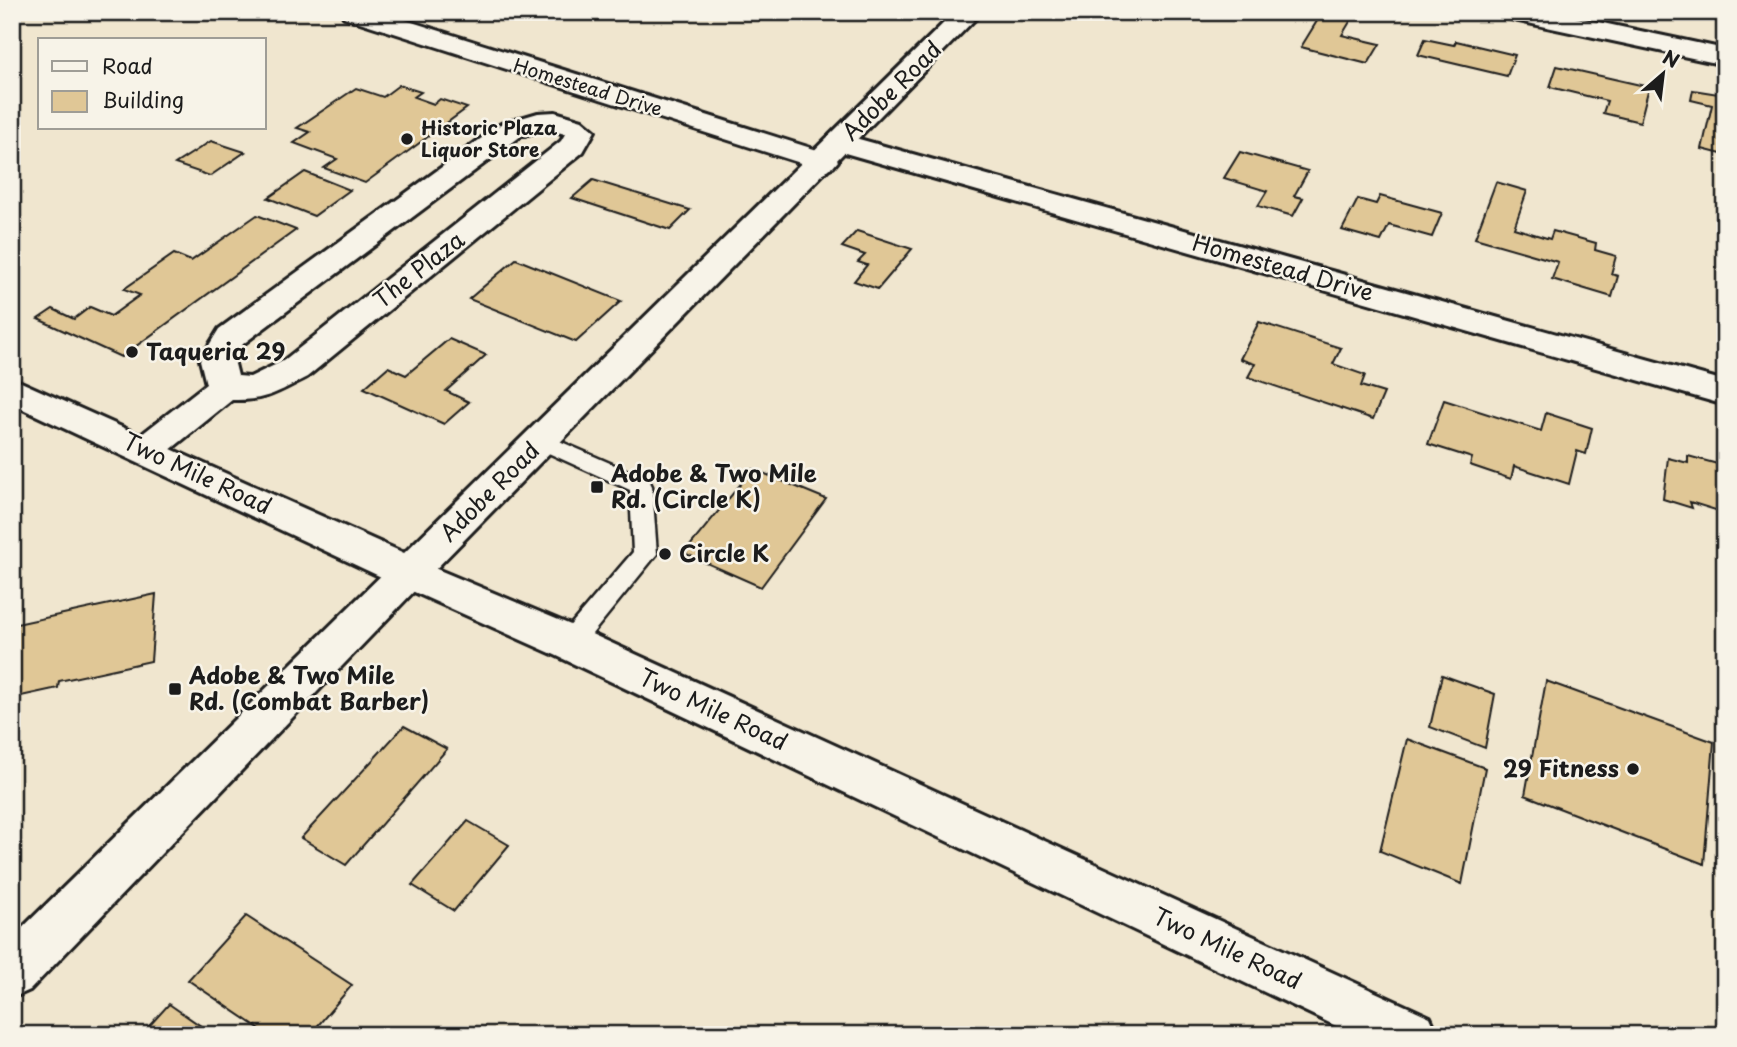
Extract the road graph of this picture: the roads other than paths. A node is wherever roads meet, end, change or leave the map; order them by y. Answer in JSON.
{"nodes":[{"id":1,"x":353,"y":12,"type":"edge"},
{"id":2,"x":970,"y":12,"type":"edge"},
{"id":3,"x":1514,"y":12,"type":"edge"},
{"id":4,"x":1725,"y":57,"type":"edge"},
{"id":5,"x":600,"y":92,"type":"junction"},
{"id":6,"x":564,"y":120,"type":"junction"},
{"id":7,"x":832,"y":152,"type":"junction"},
{"id":8,"x":224,"y":388,"type":"junction"},
{"id":9,"x":12,"y":390,"type":"edge"},
{"id":10,"x":1725,"y":393,"type":"edge"},
{"id":11,"x":541,"y":441,"type":"junction"},
{"id":12,"x":146,"y":450,"type":"junction"},
{"id":13,"x":408,"y":572,"type":"junction"},
{"id":14,"x":570,"y":643,"type":"junction"},
{"id":15,"x":12,"y":973,"type":"edge"},
{"id":16,"x":1412,"y":1035,"type":"edge"}],
"edges":[{"from":1,"to":5,"type":"street","name":"Homestead Drive"},
{"from":2,"to":7,"type":"street","name":"Adobe Road"},
{"from":3,"to":4,"type":"street"},
{"from":5,"to":6,"type":"street"},
{"from":5,"to":7,"type":"street","name":"Homestead Drive"},
{"from":6,"to":8,"type":"street"},
{"from":6,"to":8,"type":"street","name":"The Plaza"},
{"from":7,"to":10,"type":"street","name":"Homestead Drive"},
{"from":7,"to":11,"type":"street","name":"Adobe Road"},
{"from":8,"to":12,"type":"street"},
{"from":9,"to":12,"type":"street","name":"Two Mile Road"},
{"from":11,"to":13,"type":"street","name":"Adobe Road"},
{"from":11,"to":14,"type":"lane"},
{"from":12,"to":13,"type":"street","name":"Two Mile Road"},
{"from":13,"to":14,"type":"street","name":"Two Mile Road"},
{"from":13,"to":15,"type":"street","name":"Adobe Road"},
{"from":14,"to":16,"type":"street","name":"Two Mile Road"}]}
